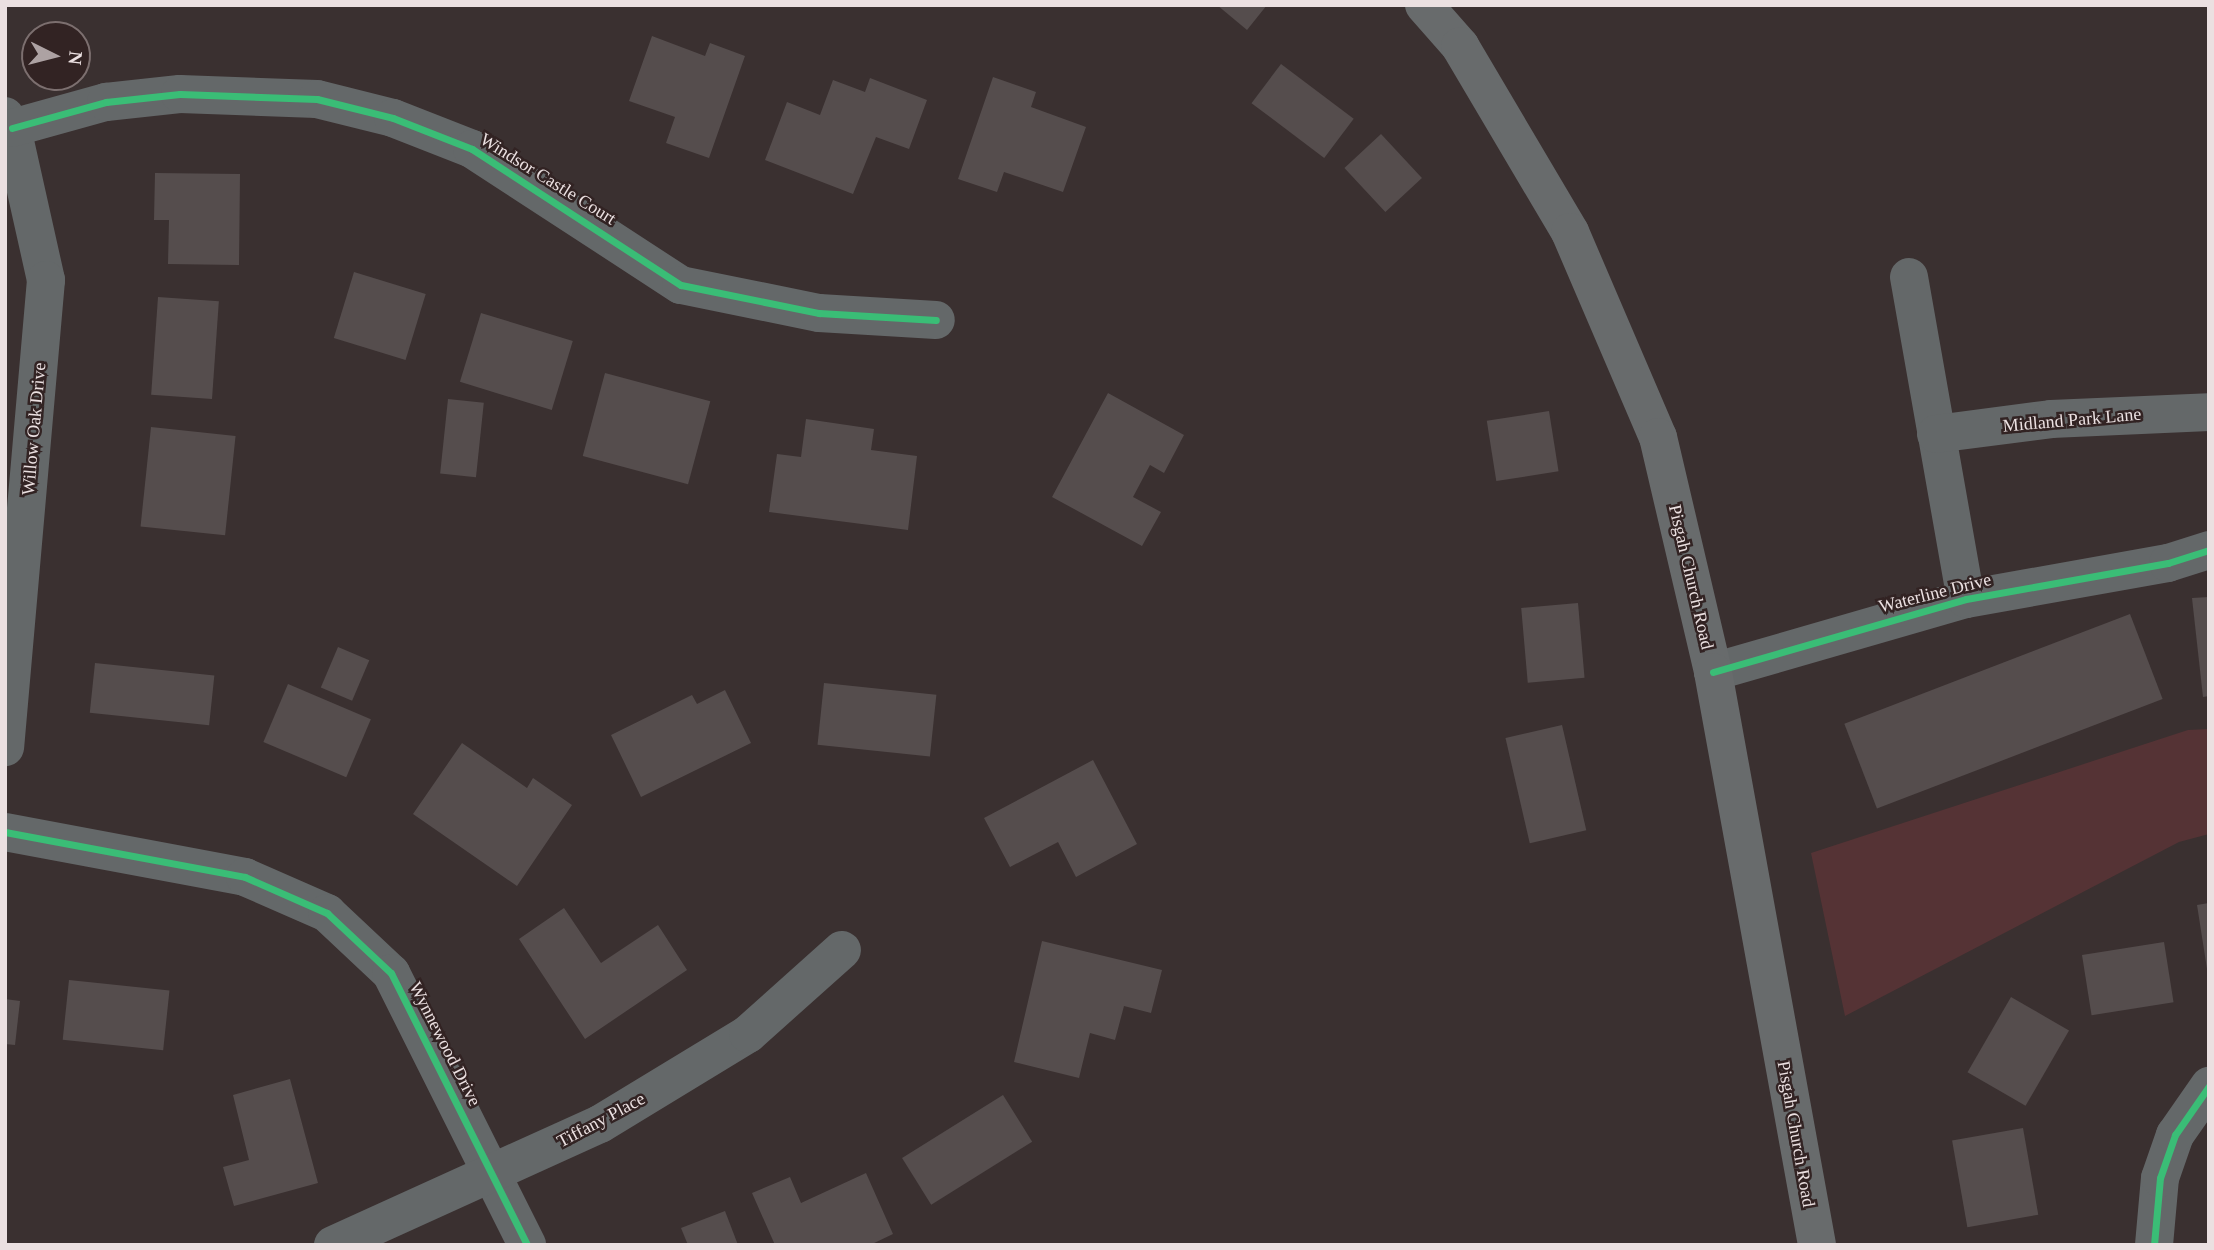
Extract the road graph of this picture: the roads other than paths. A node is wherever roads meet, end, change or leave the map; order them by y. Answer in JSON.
{"nodes":[{"id":1,"x":1424,"y":5,"type":"edge"},
{"id":2,"x":9,"y":122,"type":"edge"},
{"id":3,"x":1909,"y":277,"type":"dead end"},
{"id":4,"x":936,"y":320,"type":"dead end"},
{"id":5,"x":2209,"y":412,"type":"edge"},
{"id":6,"x":1936,"y":434,"type":"junction"},
{"id":7,"x":2209,"y":550,"type":"edge"},
{"id":8,"x":1966,"y":599,"type":"junction"},
{"id":9,"x":1713,"y":672,"type":"junction"},
{"id":10,"x":5,"y":747,"type":"edge"},
{"id":11,"x":5,"y":832,"type":"edge"},
{"id":12,"x":842,"y":950,"type":"dead end"},
{"id":13,"x":2209,"y":1086,"type":"edge"},
{"id":14,"x":494,"y":1173,"type":"junction"},
{"id":15,"x":333,"y":1245,"type":"edge"},
{"id":16,"x":527,"y":1245,"type":"edge"},
{"id":17,"x":1816,"y":1245,"type":"edge"},
{"id":18,"x":2154,"y":1245,"type":"edge"}],
"edges":[{"from":1,"to":9,"type":"main road","name":"Pisgah Church Road"},
{"from":2,"to":4,"type":"street","name":"Windsor Castle Court"},
{"from":2,"to":10,"type":"street","name":"Willow Oak Drive"},
{"from":3,"to":6,"type":"street"},
{"from":5,"to":6,"type":"street","name":"Midland Park Lane"},
{"from":6,"to":8,"type":"street"},
{"from":7,"to":8,"type":"street","name":"Waterline Drive"},
{"from":8,"to":9,"type":"street","name":"Waterline Drive"},
{"from":9,"to":17,"type":"main road","name":"Pisgah Church Road"},
{"from":11,"to":14,"type":"street","name":"Wynnewood Drive"},
{"from":12,"to":14,"type":"street","name":"Tiffany Place"},
{"from":13,"to":18,"type":"street"},
{"from":14,"to":15,"type":"street","name":"Tiffany Place"},
{"from":14,"to":16,"type":"street","name":"Wynnewood Drive"}]}
